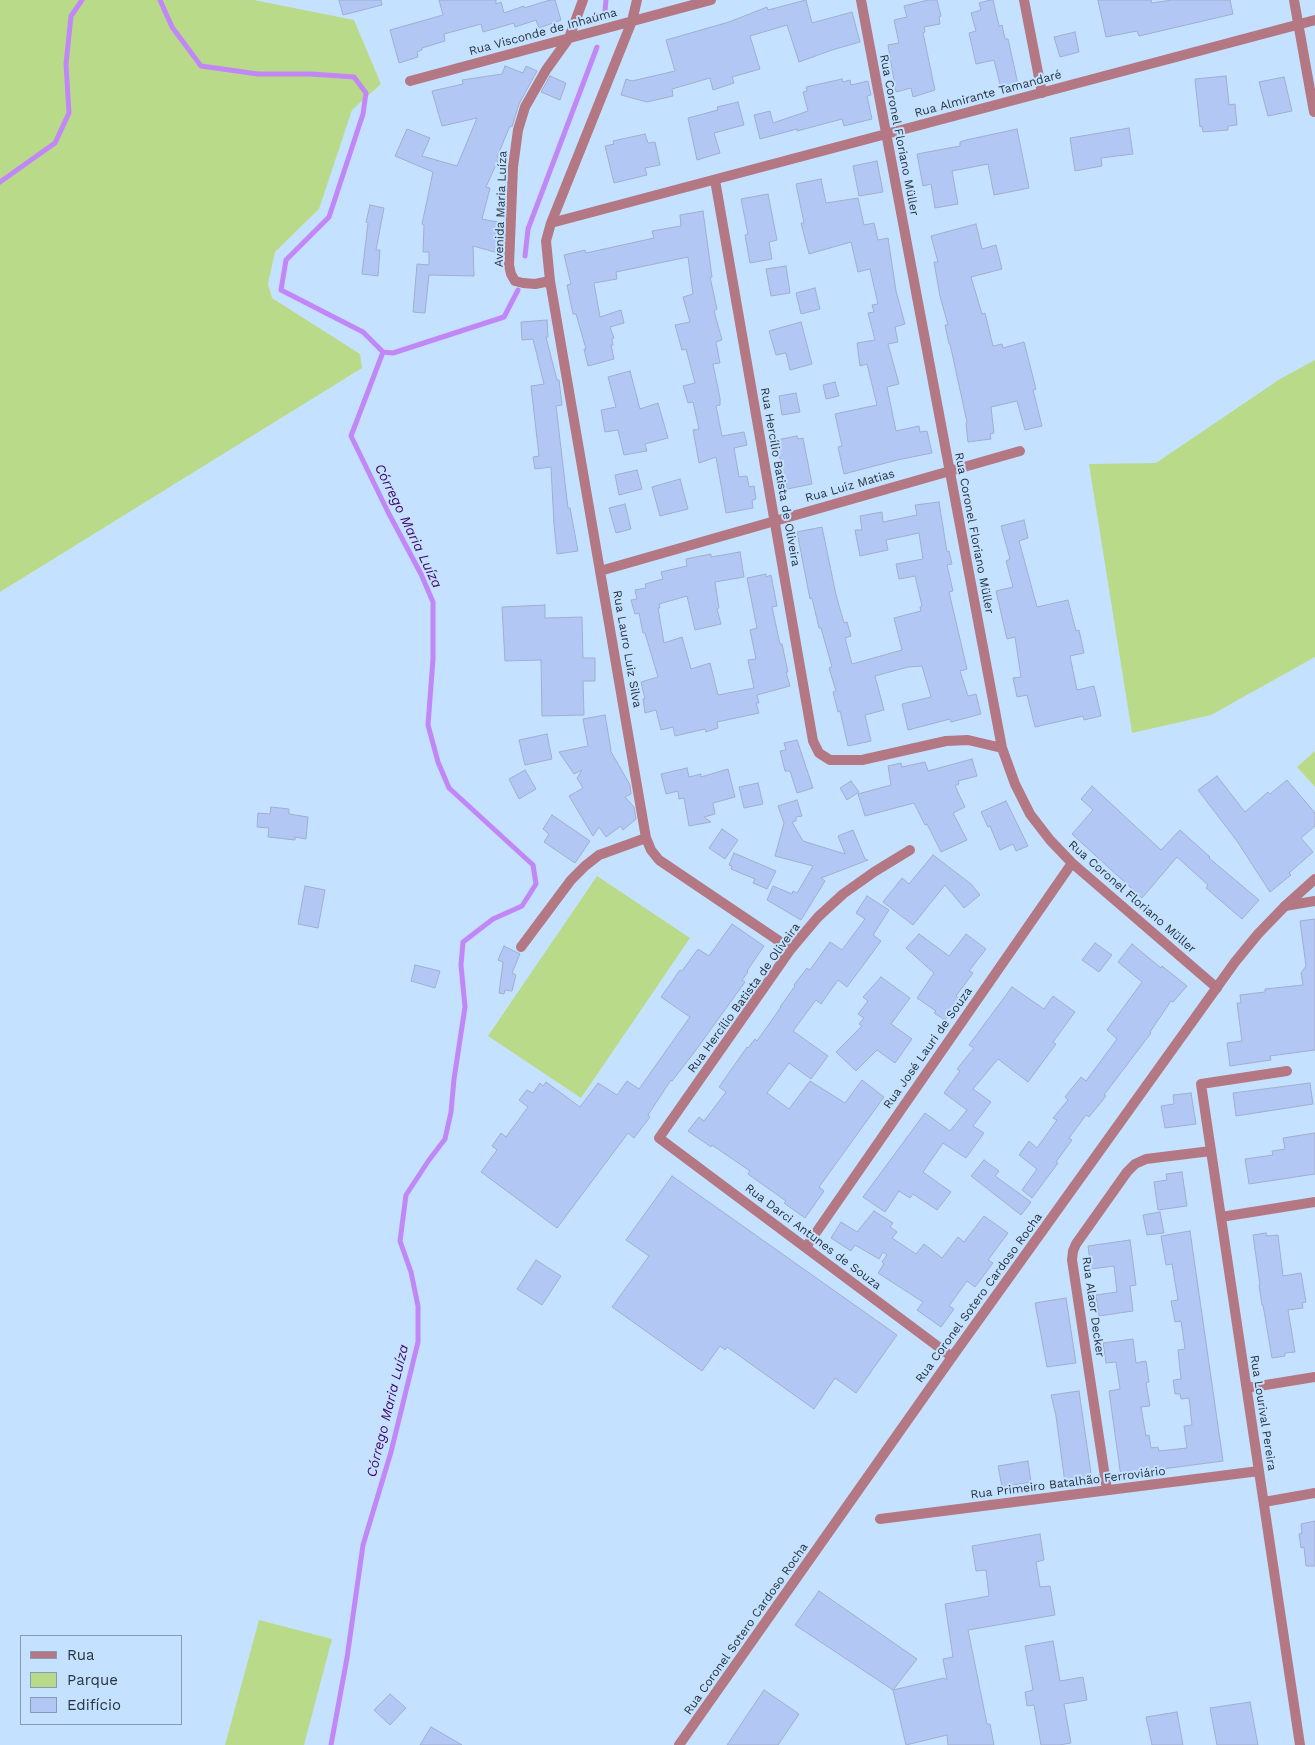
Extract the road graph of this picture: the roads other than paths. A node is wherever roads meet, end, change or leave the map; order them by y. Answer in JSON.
{"nodes":[{"id":1,"x":583,"y":0,"type":"edge"},
{"id":2,"x":638,"y":0,"type":"edge"},
{"id":3,"x":711,"y":0,"type":"edge"},
{"id":4,"x":861,"y":0,"type":"edge"},
{"id":5,"x":1024,"y":0,"type":"edge"},
{"id":6,"x":1294,"y":0,"type":"edge"},
{"id":7,"x":1315,"y":20,"type":"edge"},
{"id":8,"x":632,"y":21,"type":"junction"},
{"id":9,"x":1298,"y":24,"type":"junction"},
{"id":10,"x":570,"y":38,"type":"junction"},
{"id":11,"x":410,"y":81,"type":"dead end"},
{"id":12,"x":1042,"y":93,"type":"junction"},
{"id":13,"x":1314,"y":112,"type":"edge"},
{"id":14,"x":886,"y":134,"type":"junction"},
{"id":15,"x":715,"y":180,"type":"junction"},
{"id":16,"x":551,"y":223,"type":"junction"},
{"id":17,"x":550,"y":282,"type":"junction"},
{"id":18,"x":1020,"y":451,"type":"dead end"},
{"id":19,"x":950,"y":471,"type":"junction"},
{"id":20,"x":775,"y":521,"type":"junction"},
{"id":21,"x":600,"y":571,"type":"junction"},
{"id":22,"x":1002,"y":748,"type":"junction"},
{"id":23,"x":646,"y":838,"type":"junction"},
{"id":24,"x":910,"y":850,"type":"dead end"},
{"id":25,"x":1072,"y":863,"type":"junction"},
{"id":26,"x":1315,"y":879,"type":"edge"},
{"id":27,"x":1315,"y":901,"type":"edge"},
{"id":28,"x":1285,"y":906,"type":"junction"},
{"id":29,"x":521,"y":947,"type":"dead end"},
{"id":30,"x":791,"y":949,"type":"junction"},
{"id":31,"x":1217,"y":988,"type":"junction"},
{"id":32,"x":1287,"y":1071,"type":"dead end"},
{"id":33,"x":659,"y":1138,"type":"joint"},
{"id":34,"x":1211,"y":1150,"type":"junction"},
{"id":35,"x":1315,"y":1202,"type":"edge"},
{"id":36,"x":1221,"y":1217,"type":"junction"},
{"id":37,"x":806,"y":1247,"type":"junction"},
{"id":38,"x":952,"y":1356,"type":"junction"},
{"id":39,"x":1315,"y":1376,"type":"edge"},
{"id":40,"x":1247,"y":1388,"type":"junction"},
{"id":41,"x":1259,"y":1471,"type":"junction"},
{"id":42,"x":1107,"y":1490,"type":"junction"},
{"id":43,"x":1315,"y":1493,"type":"edge"},
{"id":44,"x":1264,"y":1502,"type":"junction"},
{"id":45,"x":880,"y":1519,"type":"dead end"},
{"id":46,"x":679,"y":1745,"type":"edge"},
{"id":47,"x":1300,"y":1745,"type":"edge"}],
"edges":[{"from":1,"to":10,"type":"street","name":"Avenida Maria Luíza"},
{"from":2,"to":8,"type":"street"},
{"from":3,"to":8,"type":"street","name":"Rua Visconde de Inhaúma"},
{"from":4,"to":14,"type":"street","name":"Rua Coronel Floriano Müller"},
{"from":5,"to":12,"type":"street"},
{"from":6,"to":9,"type":"street"},
{"from":7,"to":9,"type":"street","name":"Rua Almirante Tamandaré"},
{"from":8,"to":10,"type":"street","name":"Rua Visconde de Inhaúma"},
{"from":8,"to":16,"type":"street"},
{"from":9,"to":12,"type":"street","name":"Rua Almirante Tamandaré"},
{"from":9,"to":13,"type":"street"},
{"from":10,"to":11,"type":"street","name":"Rua Visconde de Inhaúma"},
{"from":10,"to":17,"type":"street","name":"Avenida Maria Luíza"},
{"from":12,"to":14,"type":"street","name":"Rua Almirante Tamandaré"},
{"from":14,"to":15,"type":"street","name":"Rua Almirante Tamandaré"},
{"from":14,"to":19,"type":"street","name":"Rua Coronel Floriano Müller"},
{"from":15,"to":16,"type":"street","name":"Rua Almirante Tamandaré"},
{"from":15,"to":20,"type":"street","name":"Rua Hercílio Batista de Oliveira"},
{"from":16,"to":17,"type":"street"},
{"from":17,"to":21,"type":"street","name":"Rua Lauro Luiz Silva"},
{"from":18,"to":19,"type":"street","name":"Rua Luiz Matias"},
{"from":19,"to":20,"type":"street","name":"Rua Luiz Matias"},
{"from":19,"to":22,"type":"street","name":"Rua Coronel Floriano Müller"},
{"from":20,"to":21,"type":"street","name":"Rua Luiz Matias"},
{"from":20,"to":22,"type":"street","name":"Rua Hercílio Batista de Oliveira"},
{"from":21,"to":23,"type":"street","name":"Rua Lauro Luiz Silva"},
{"from":22,"to":25,"type":"street","name":"Rua Coronel Floriano Müller"},
{"from":23,"to":29,"type":"street"},
{"from":23,"to":30,"type":"street","name":"Rua Lauro Luiz Silva"},
{"from":24,"to":30,"type":"street","name":"Rua Hercílio Batista de Oliveira"},
{"from":25,"to":31,"type":"street","name":"Rua Coronel Floriano Müller"},
{"from":25,"to":37,"type":"street","name":"Rua José Lauri de Souza"},
{"from":26,"to":28,"type":"street","name":"Rua Coronel Sotero Cardoso Rocha"},
{"from":27,"to":28,"type":"street"},
{"from":28,"to":31,"type":"street","name":"Rua Coronel Sotero Cardoso Rocha"},
{"from":30,"to":33,"type":"street","name":"Rua Hercílio Batista de Oliveira"},
{"from":31,"to":38,"type":"street","name":"Rua Coronel Sotero Cardoso Rocha"},
{"from":32,"to":34,"type":"street","name":"Rua Lourival Pereira"},
{"from":33,"to":37,"type":"street","name":"Rua Darci Antunes de Souza"},
{"from":34,"to":36,"type":"street","name":"Rua Lourival Pereira"},
{"from":34,"to":42,"type":"street","name":"Rua Alaor Decker"},
{"from":35,"to":36,"type":"street"},
{"from":36,"to":40,"type":"street","name":"Rua Lourival Pereira"},
{"from":37,"to":38,"type":"street","name":"Rua Darci Antunes de Souza"},
{"from":38,"to":46,"type":"street","name":"Rua Coronel Sotero Cardoso Rocha"},
{"from":39,"to":40,"type":"street"},
{"from":40,"to":41,"type":"street","name":"Rua Lourival Pereira"},
{"from":41,"to":42,"type":"street","name":"Rua Primeiro Batalhão Ferroviário"},
{"from":41,"to":44,"type":"street","name":"Rua Lourival Pereira"},
{"from":42,"to":45,"type":"street","name":"Rua Primeiro Batalhão Ferroviário"},
{"from":43,"to":44,"type":"street"},
{"from":44,"to":47,"type":"street","name":"Rua Lourival Pereira"}]}
